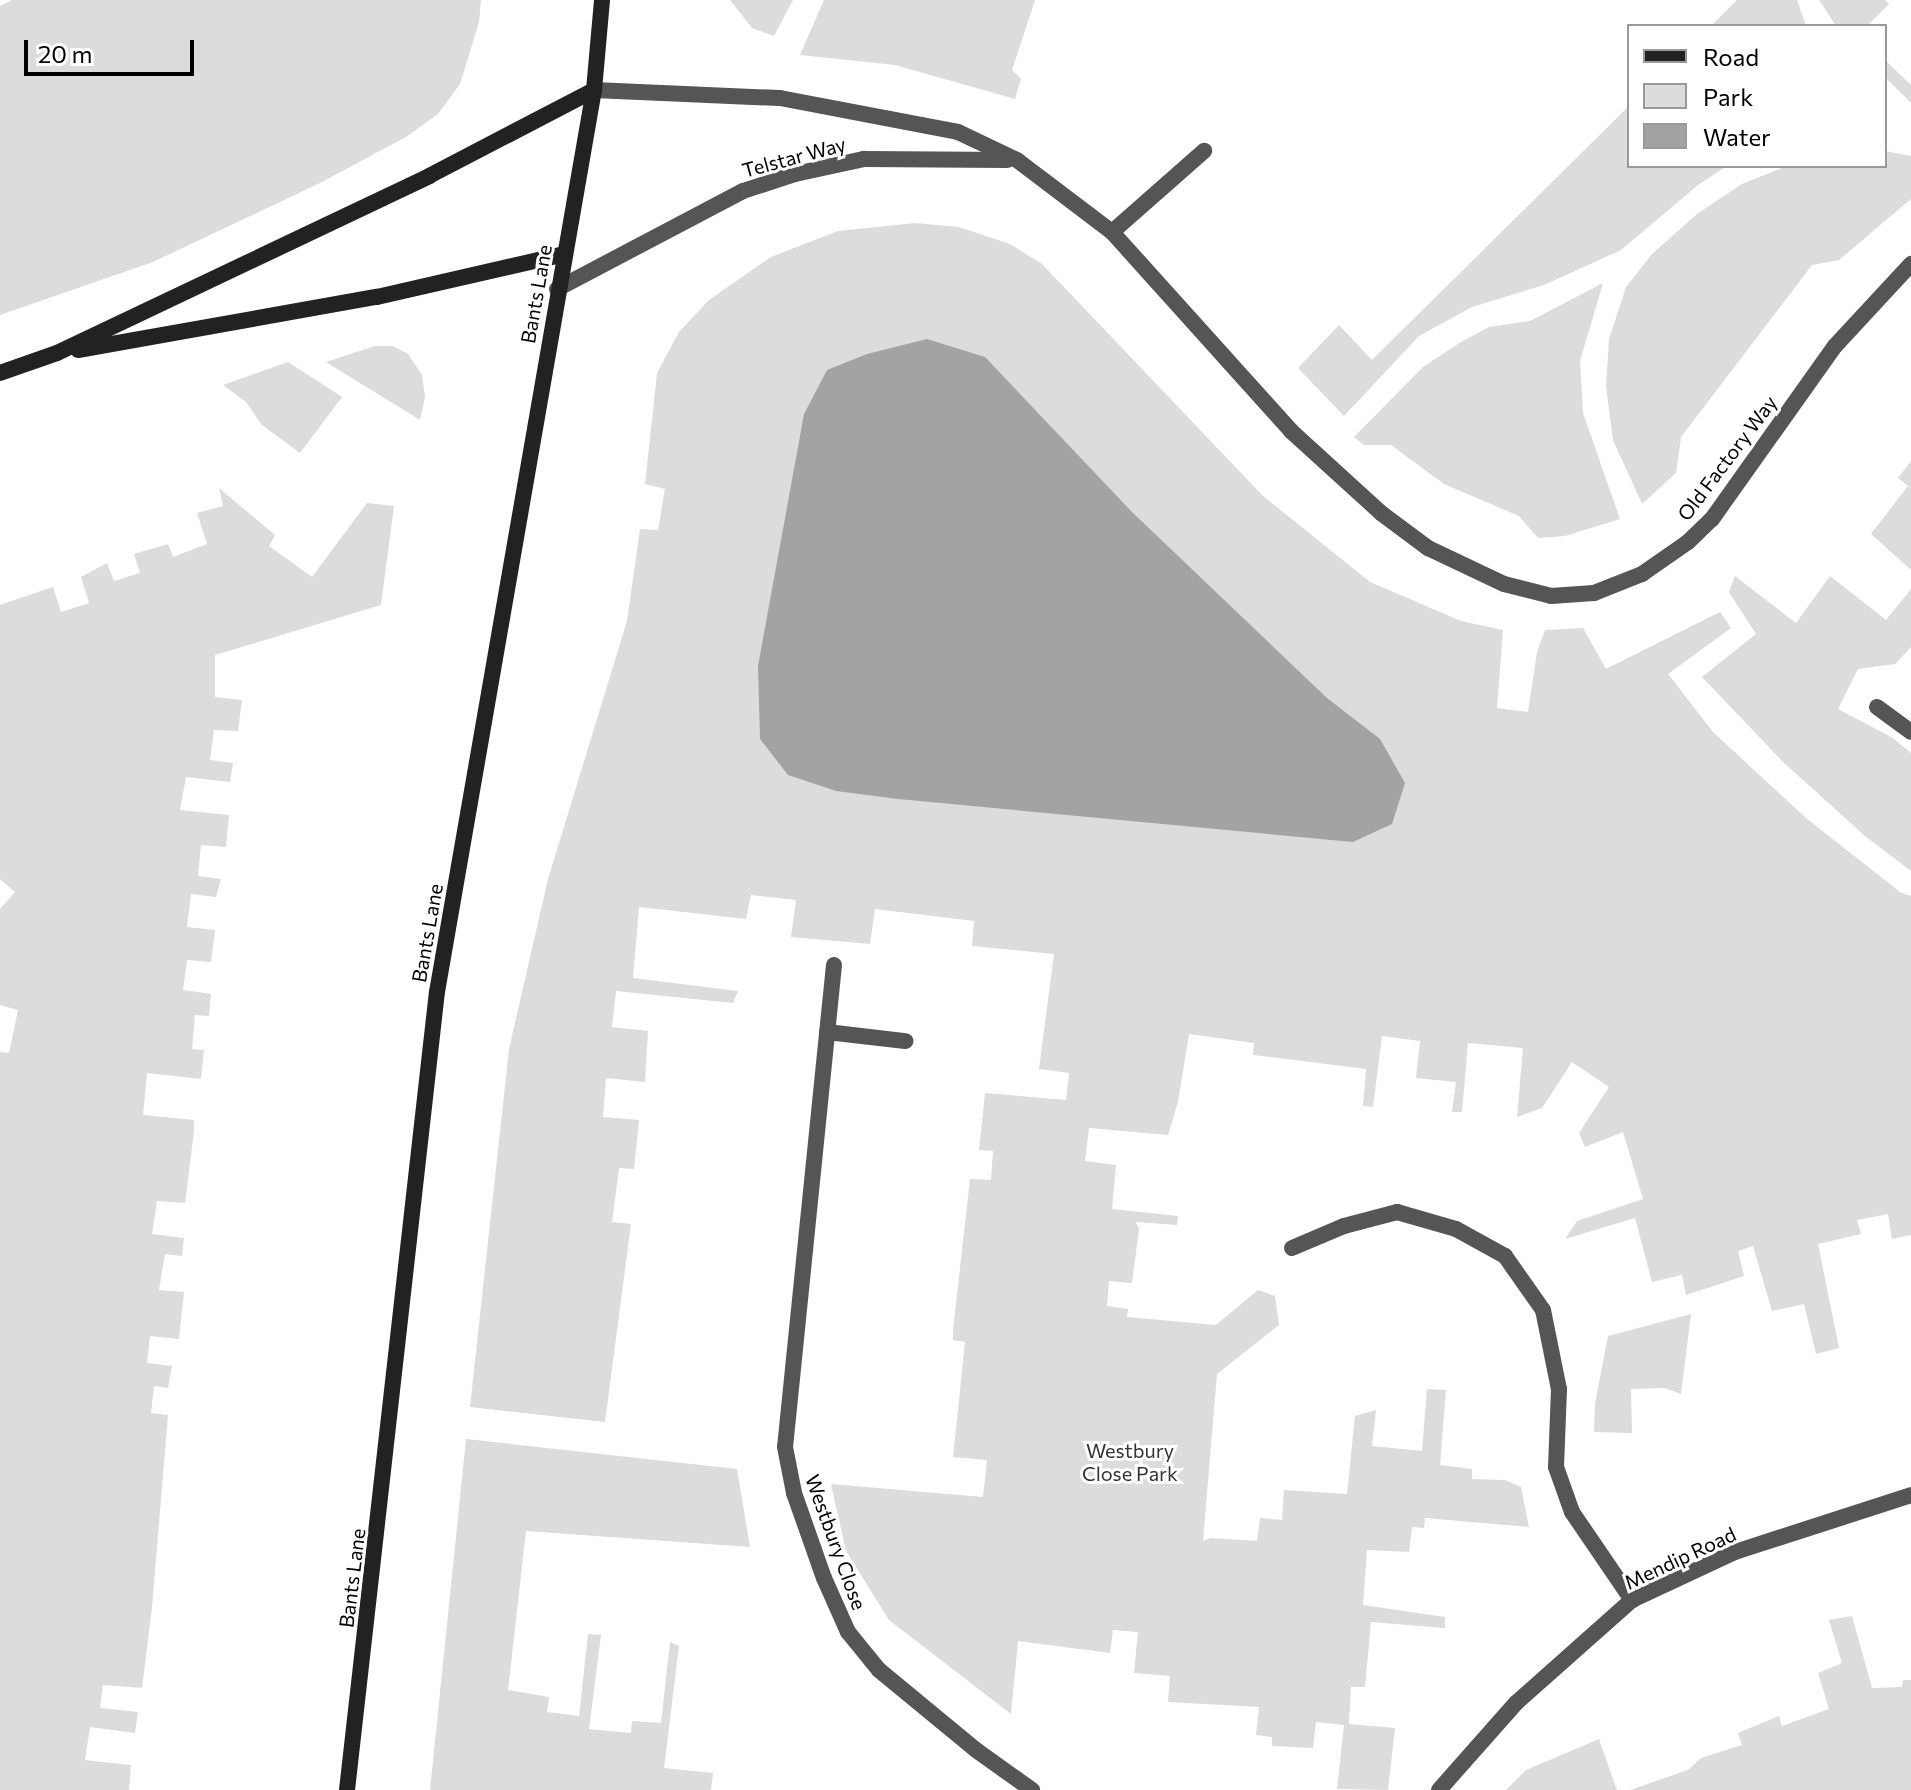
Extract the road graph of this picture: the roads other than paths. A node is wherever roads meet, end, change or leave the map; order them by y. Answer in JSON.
{"nodes":[{"id":1,"x":602,"y":0,"type":"edge"},
{"id":2,"x":594,"y":90,"type":"junction"},
{"id":3,"x":1204,"y":151,"type":"dead end"},
{"id":4,"x":1017,"y":160,"type":"junction"},
{"id":5,"x":1112,"y":232,"type":"junction"},
{"id":6,"x":564,"y":254,"type":"junction"},
{"id":7,"x":1911,"y":264,"type":"edge"},
{"id":8,"x":557,"y":289,"type":"junction"},
{"id":9,"x":57,"y":353,"type":"junction"},
{"id":10,"x":0,"y":373,"type":"edge"},
{"id":11,"x":1291,"y":431,"type":"joint"},
{"id":12,"x":1877,"y":707,"type":"dead end"},
{"id":13,"x":1911,"y":732,"type":"edge"},
{"id":14,"x":834,"y":965,"type":"dead end"},
{"id":15,"x":827,"y":1032,"type":"junction"},
{"id":16,"x":905,"y":1041,"type":"dead end"},
{"id":17,"x":1292,"y":1248,"type":"dead end"},
{"id":18,"x":1911,"y":1495,"type":"edge"},
{"id":19,"x":1632,"y":1600,"type":"junction"},
{"id":20,"x":347,"y":1790,"type":"edge"},
{"id":21,"x":1032,"y":1790,"type":"edge"},
{"id":22,"x":1439,"y":1790,"type":"edge"}],
"edges":[{"from":1,"to":2,"type":"street","name":"Bants Lane"},
{"from":2,"to":4,"type":"street","name":"Telstar Way"},
{"from":2,"to":6,"type":"street","name":"Bants Lane"},
{"from":2,"to":9,"type":"street"},
{"from":3,"to":5,"type":"street"},
{"from":4,"to":5,"type":"street","name":"Telstar Way"},
{"from":4,"to":8,"type":"street","name":"Telstar Way"},
{"from":5,"to":11,"type":"street","name":"Telstar Way"},
{"from":6,"to":8,"type":"street","name":"Bants Lane"},
{"from":6,"to":9,"type":"street"},
{"from":7,"to":11,"type":"street","name":"Old Factory Way"},
{"from":8,"to":20,"type":"street","name":"Bants Lane"},
{"from":9,"to":10,"type":"street"},
{"from":12,"to":13,"type":"street"},
{"from":14,"to":15,"type":"street","name":"Westbury Close"},
{"from":15,"to":16,"type":"street"},
{"from":15,"to":21,"type":"street","name":"Westbury Close"},
{"from":17,"to":19,"type":"street"},
{"from":18,"to":19,"type":"street","name":"Mendip Road"},
{"from":19,"to":22,"type":"street","name":"Mendip Road"}]}
